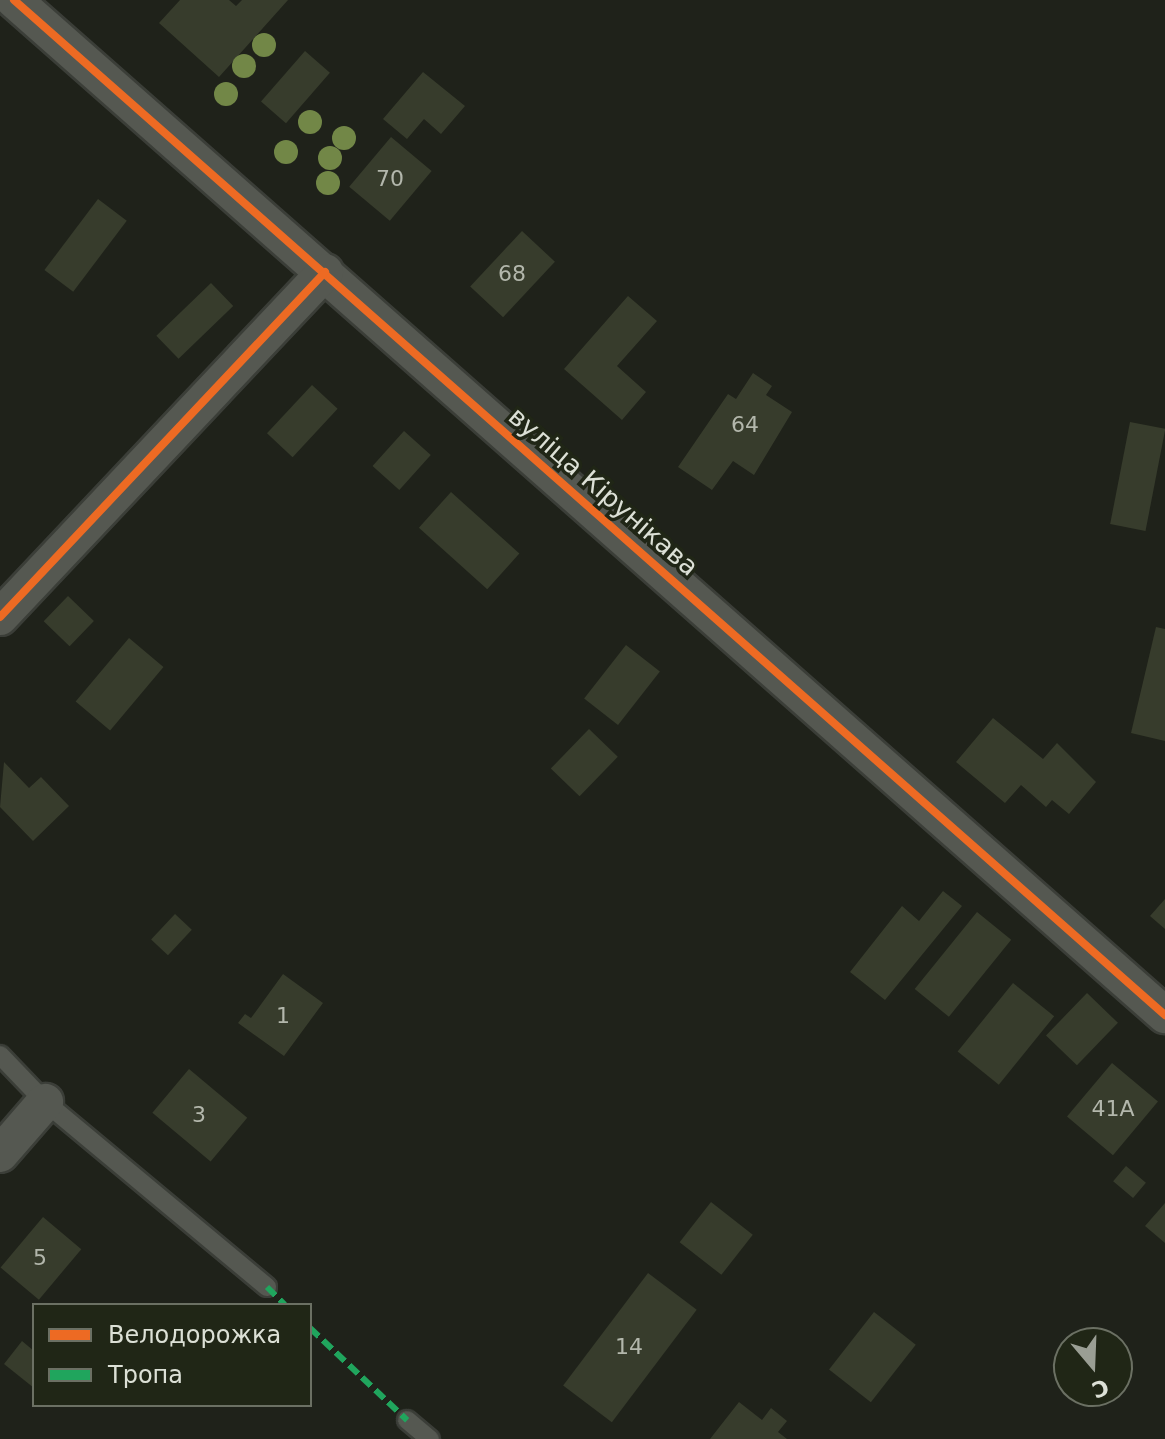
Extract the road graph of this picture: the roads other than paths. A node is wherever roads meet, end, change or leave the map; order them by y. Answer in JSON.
{"nodes":[{"id":1,"x":14,"y":0,"type":"edge"},
{"id":2,"x":325,"y":272,"type":"junction"},
{"id":3,"x":0,"y":617,"type":"edge"},
{"id":4,"x":1165,"y":1015,"type":"edge"},
{"id":5,"x":0,"y":1055,"type":"edge"},
{"id":6,"x":45,"y":1102,"type":"junction"},
{"id":7,"x":0,"y":1154,"type":"edge"},
{"id":8,"x":267,"y":1287,"type":"dead end"},
{"id":9,"x":407,"y":1420,"type":"dead end"},
{"id":10,"x":430,"y":1439,"type":"edge"}],
"edges":[{"from":1,"to":2,"type":"street","name":"вуліца Кірунікава"},
{"from":2,"to":3,"type":"street"},
{"from":2,"to":4,"type":"street","name":"вуліца Кірунікава"},
{"from":5,"to":6,"type":"lane"},
{"from":6,"to":7,"type":"street"},
{"from":6,"to":8,"type":"lane"},
{"from":9,"to":10,"type":"lane"}]}
